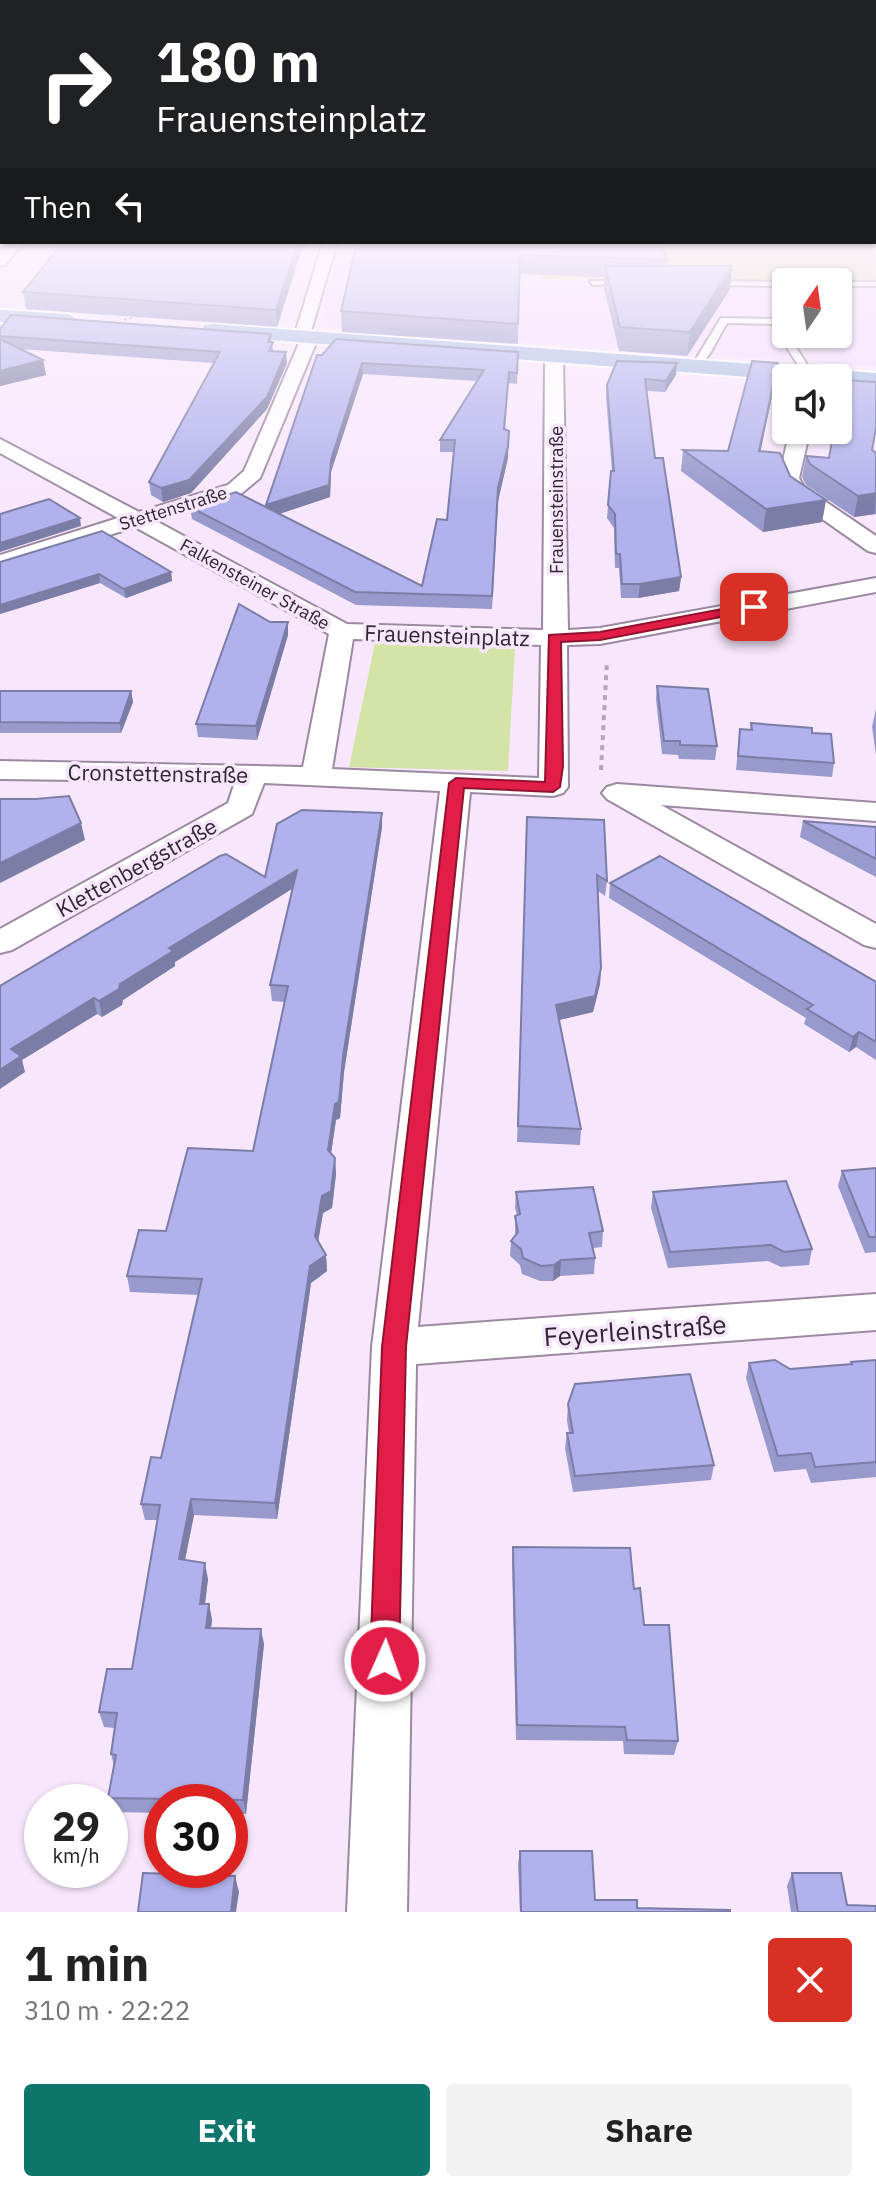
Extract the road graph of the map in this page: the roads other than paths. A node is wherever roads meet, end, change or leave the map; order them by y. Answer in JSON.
{"nodes":[{"id":1,"x":308,"y":324,"type":"edge"},
{"id":2,"x":722,"y":324,"type":"edge"},
{"id":3,"x":776,"y":324,"type":"edge"},
{"id":4,"x":188,"y":332,"type":"edge"},
{"id":5,"x":304,"y":340,"type":"junction"},
{"id":6,"x":554,"y":361,"type":"junction"},
{"id":7,"x":792,"y":364,"type":"edge"},
{"id":8,"x":694,"y":365,"type":"junction"},
{"id":9,"x":772,"y":373,"type":"edge"},
{"id":10,"x":772,"y":374,"type":"edge"},
{"id":11,"x":852,"y":381,"type":"edge"},
{"id":12,"x":852,"y":382,"type":"edge"},
{"id":13,"x":876,"y":383,"type":"edge"},
{"id":14,"x":797,"y":444,"type":"edge"},
{"id":15,"x":0,"y":445,"type":"edge"},
{"id":16,"x":137,"y":519,"type":"junction"},
{"id":17,"x":876,"y":546,"type":"edge"},
{"id":18,"x":0,"y":562,"type":"edge"},
{"id":19,"x":876,"y":585,"type":"edge"},
{"id":20,"x":342,"y":631,"type":"junction"},
{"id":21,"x":554,"y":638,"type":"junction"},
{"id":22,"x":0,"y":770,"type":"edge"},
{"id":23,"x":253,"y":774,"type":"junction"},
{"id":24,"x":316,"y":777,"type":"junction"},
{"id":25,"x":456,"y":783,"type":"junction"},
{"id":26,"x":876,"y":812,"type":"edge"},
{"id":27,"x":876,"y":938,"type":"edge"},
{"id":28,"x":0,"y":943,"type":"edge"},
{"id":29,"x":876,"y":1312,"type":"edge"},
{"id":30,"x":394,"y":1347,"type":"junction"},
{"id":31,"x":377,"y":1912,"type":"edge"}],
"edges":[{"from":1,"to":5,"type":"street","name":"Stettenstraße"},
{"from":2,"to":8,"type":"lane"},
{"from":3,"to":7,"type":"lane"},
{"from":4,"to":5,"type":"main road"},
{"from":5,"to":6,"type":"main road"},
{"from":5,"to":8,"type":"main road"},
{"from":5,"to":16,"type":"street","name":"Stettenstraße"},
{"from":6,"to":10,"type":"main road"},
{"from":6,"to":21,"type":"street","name":"Frauensteinstraße"},
{"from":8,"to":9,"type":"main road"},
{"from":11,"to":13,"type":"main road"},
{"from":12,"to":13,"type":"main road"},
{"from":14,"to":17,"type":"street"},
{"from":15,"to":16,"type":"street","name":"Falkensteiner Straße"},
{"from":16,"to":18,"type":"street","name":"Stettenstraße"},
{"from":16,"to":20,"type":"street","name":"Falkensteiner Straße"},
{"from":19,"to":21,"type":"street"},
{"from":20,"to":21,"type":"street","name":"Frauensteinplatz"},
{"from":20,"to":24,"type":"street","name":"Frauensteinplatz"},
{"from":21,"to":25,"type":"street","name":"Frauensteinplatz"},
{"from":22,"to":23,"type":"street","name":"Cronstettenstraße"},
{"from":23,"to":24,"type":"street","name":"Cronstettenstraße"},
{"from":23,"to":28,"type":"street","name":"Klettenbergstraße"},
{"from":24,"to":25,"type":"street","name":"Frauensteinplatz"},
{"from":25,"to":30,"type":"street"},
{"from":26,"to":27,"type":"street"},
{"from":29,"to":30,"type":"street","name":"Feyerleinstraße"},
{"from":30,"to":31,"type":"street"}]}
